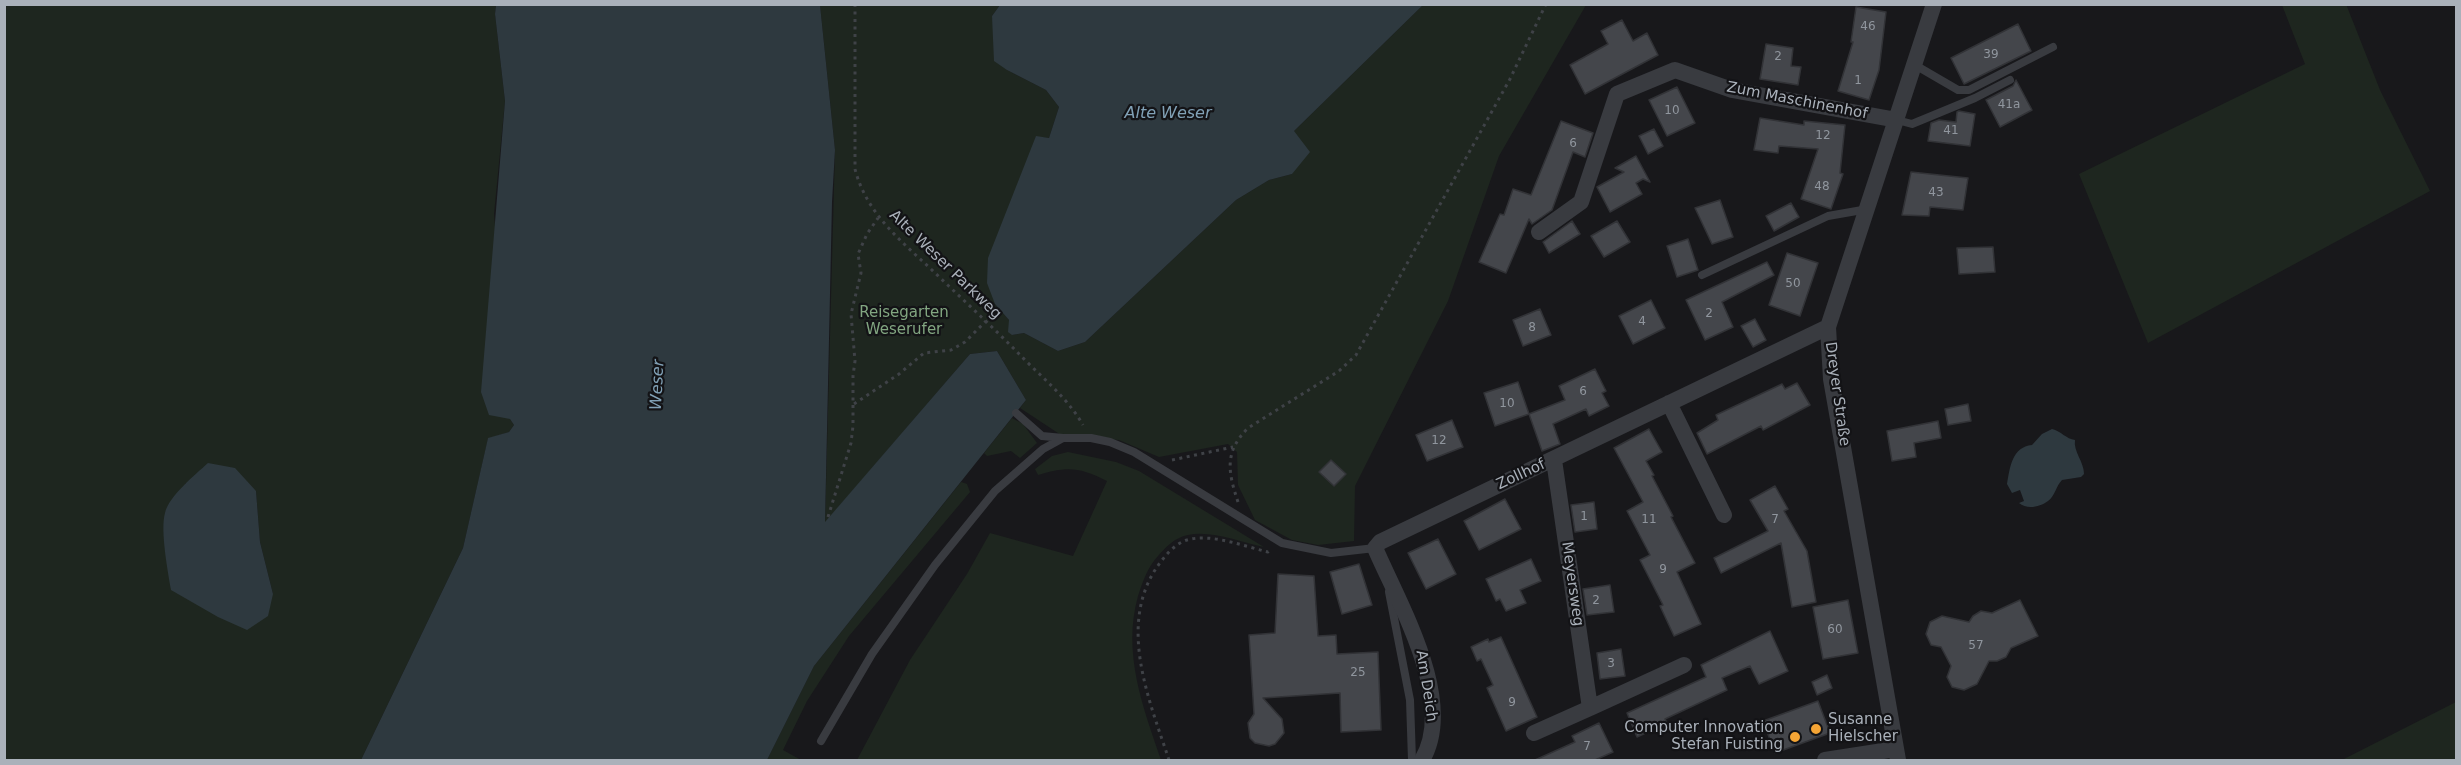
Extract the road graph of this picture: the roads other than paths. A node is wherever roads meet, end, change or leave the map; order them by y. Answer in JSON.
{"nodes":[{"id":1,"x":1934,"y":4,"type":"edge"},
{"id":2,"x":2053,"y":47,"type":"dead end"},
{"id":3,"x":1915,"y":65,"type":"junction"},
{"id":4,"x":2010,"y":80,"type":"dead end"},
{"id":5,"x":1897,"y":120,"type":"junction"},
{"id":6,"x":1868,"y":209,"type":"junction"},
{"id":7,"x":1539,"y":232,"type":"dead end"},
{"id":8,"x":1701,"y":275,"type":"dead end"},
{"id":9,"x":1828,"y":327,"type":"junction"},
{"id":10,"x":1669,"y":403,"type":"junction"},
{"id":11,"x":1016,"y":413,"type":"dead end"},
{"id":12,"x":1063,"y":438,"type":"junction"},
{"id":13,"x":1554,"y":460,"type":"junction"},
{"id":14,"x":1724,"y":515,"type":"dead end"},
{"id":15,"x":1375,"y":548,"type":"junction"},
{"id":16,"x":1385,"y":571,"type":"junction"},
{"id":17,"x":1684,"y":665,"type":"dead end"},
{"id":18,"x":1590,"y":708,"type":"junction"},
{"id":19,"x":1534,"y":734,"type":"dead end"},
{"id":20,"x":821,"y":741,"type":"dead end"},
{"id":21,"x":1897,"y":755,"type":"edge"},
{"id":22,"x":1412,"y":760,"type":"edge"},
{"id":23,"x":1422,"y":760,"type":"edge"},
{"id":24,"x":1825,"y":760,"type":"edge"}],
"edges":[{"from":1,"to":3,"type":"street","name":"Dreyer Straße"},
{"from":2,"to":3,"type":"lane"},
{"from":3,"to":5,"type":"street","name":"Dreyer Straße"},
{"from":4,"to":5,"type":"lane"},
{"from":5,"to":6,"type":"street","name":"Dreyer Straße"},
{"from":5,"to":7,"type":"street","name":"Zum Maschinenhof"},
{"from":6,"to":8,"type":"lane"},
{"from":6,"to":9,"type":"street","name":"Dreyer Straße"},
{"from":9,"to":10,"type":"street","name":"Zollhof"},
{"from":9,"to":21,"type":"street","name":"Dreyer Straße"},
{"from":10,"to":13,"type":"street","name":"Zollhof"},
{"from":10,"to":14,"type":"street"},
{"from":11,"to":12,"type":"lane"},
{"from":12,"to":15,"type":"lane"},
{"from":12,"to":20,"type":"lane"},
{"from":13,"to":15,"type":"street","name":"Zollhof"},
{"from":13,"to":18,"type":"street","name":"Meyersweg"},
{"from":15,"to":16,"type":"street","name":"Am Deich"},
{"from":16,"to":22,"type":"lane"},
{"from":16,"to":23,"type":"street","name":"Am Deich"},
{"from":17,"to":18,"type":"street"},
{"from":18,"to":19,"type":"street"},
{"from":21,"to":24,"type":"street"}]}
